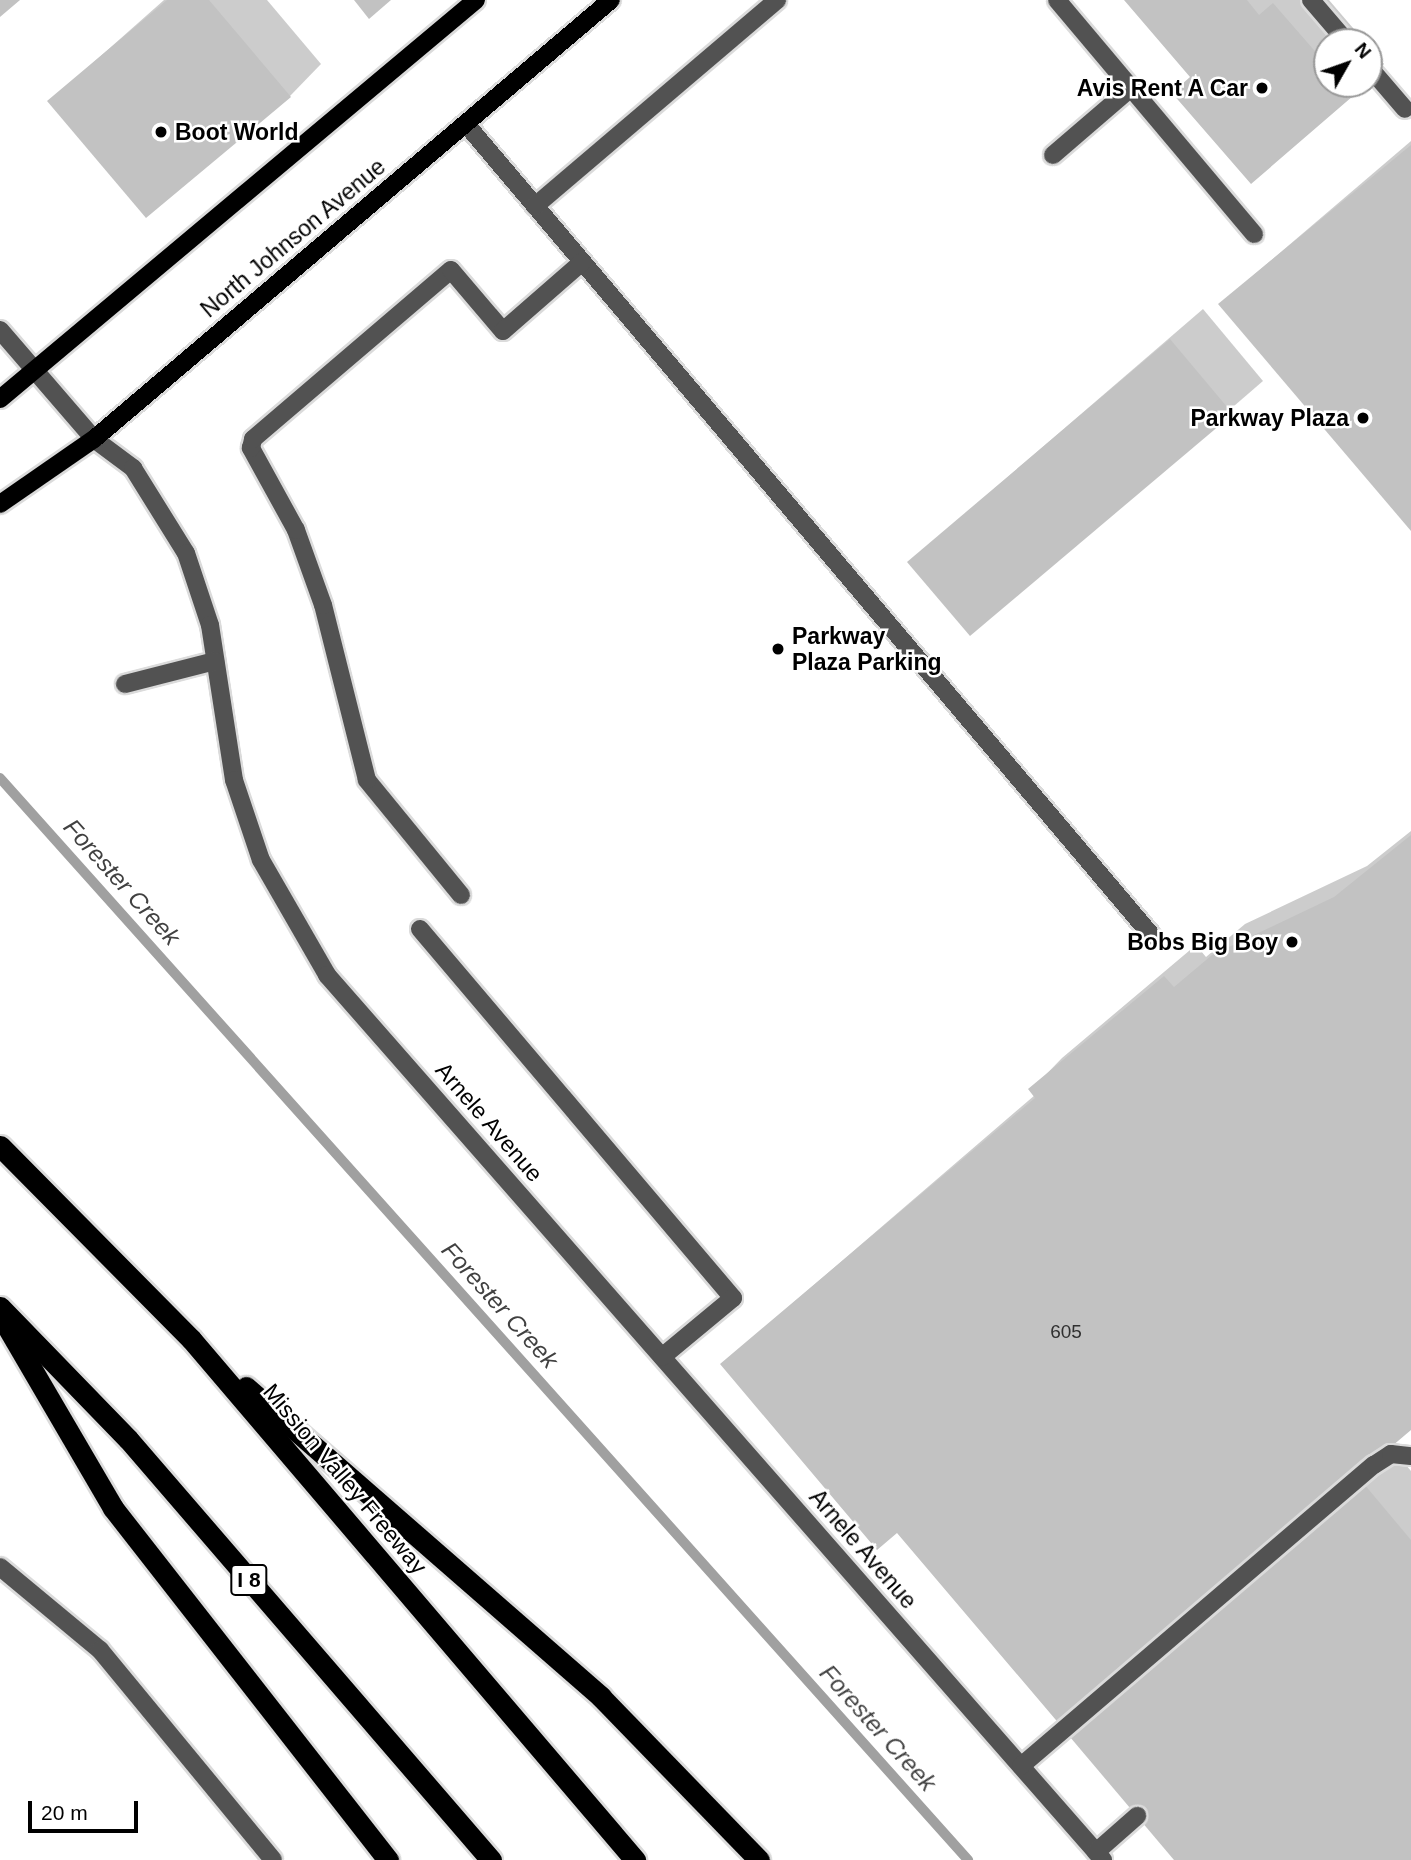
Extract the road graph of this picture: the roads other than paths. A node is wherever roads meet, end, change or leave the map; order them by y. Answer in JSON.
{"nodes":[{"id":1,"x":476,"y":0,"type":"edge"},
{"id":2,"x":611,"y":0,"type":"edge"},
{"id":3,"x":777,"y":0,"type":"edge"},
{"id":4,"x":1057,"y":0,"type":"edge"},
{"id":5,"x":1311,"y":0,"type":"edge"},
{"id":6,"x":1335,"y":28,"type":"edge"},
{"id":7,"x":1383,"y":83,"type":"edge"},
{"id":8,"x":1131,"y":88,"type":"junction"},
{"id":9,"x":1405,"y":109,"type":"dead end"},
{"id":10,"x":466,"y":124,"type":"junction"},
{"id":11,"x":1053,"y":155,"type":"dead end"},
{"id":12,"x":535,"y":206,"type":"junction"},
{"id":13,"x":1254,"y":234,"type":"dead end"},
{"id":14,"x":582,"y":262,"type":"junction"},
{"id":15,"x":0,"y":330,"type":"edge"},
{"id":16,"x":35,"y":370,"type":"junction"},
{"id":17,"x":0,"y":399,"type":"edge"},
{"id":18,"x":94,"y":439,"type":"junction"},
{"id":19,"x":0,"y":504,"type":"edge"},
{"id":20,"x":215,"y":661,"type":"junction"},
{"id":21,"x":125,"y":684,"type":"dead end"},
{"id":22,"x":460,"y":895,"type":"dead end"},
{"id":23,"x":420,"y":929,"type":"dead end"},
{"id":24,"x":1151,"y":935,"type":"dead end"},
{"id":25,"x":0,"y":1146,"type":"edge"},
{"id":26,"x":0,"y":1307,"type":"edge"},
{"id":27,"x":0,"y":1315,"type":"edge"},
{"id":28,"x":191,"y":1339,"type":"junction"},
{"id":29,"x":662,"y":1357,"type":"junction"},
{"id":30,"x":1411,"y":1456,"type":"edge"},
{"id":31,"x":0,"y":1567,"type":"edge"},
{"id":32,"x":1021,"y":1766,"type":"junction"},
{"id":33,"x":1137,"y":1816,"type":"dead end"},
{"id":34,"x":1100,"y":1856,"type":"edge"},
{"id":35,"x":273,"y":1860,"type":"edge"},
{"id":36,"x":388,"y":1860,"type":"edge"},
{"id":37,"x":491,"y":1860,"type":"edge"},
{"id":38,"x":635,"y":1860,"type":"edge"},
{"id":39,"x":759,"y":1860,"type":"edge"}],
"edges":[{"from":1,"to":16,"type":"main road"},
{"from":2,"to":10,"type":"main road","name":"North Johnson Avenue"},
{"from":3,"to":12,"type":"street"},
{"from":4,"to":8,"type":"street"},
{"from":5,"to":6,"type":"street"},
{"from":7,"to":9,"type":"street"},
{"from":8,"to":11,"type":"street"},
{"from":8,"to":13,"type":"street"},
{"from":10,"to":12,"type":"street"},
{"from":10,"to":18,"type":"main road","name":"North Johnson Avenue"},
{"from":12,"to":14,"type":"street"},
{"from":14,"to":22,"type":"street"},
{"from":14,"to":24,"type":"street"},
{"from":15,"to":16,"type":"street","name":"Arnele Avenue"},
{"from":16,"to":17,"type":"main road"},
{"from":16,"to":18,"type":"street","name":"Arnele Avenue"},
{"from":18,"to":19,"type":"main road","name":"North Johnson Avenue"},
{"from":18,"to":20,"type":"street","name":"Arnele Avenue"},
{"from":20,"to":21,"type":"street"},
{"from":20,"to":29,"type":"street","name":"Arnele Avenue"},
{"from":23,"to":29,"type":"street"},
{"from":25,"to":28,"type":"highway","name":"Mission Valley Freeway"},
{"from":26,"to":37,"type":"highway","number":"I 8"},
{"from":27,"to":36,"type":"highway"},
{"from":28,"to":38,"type":"highway","name":"Mission Valley Freeway"},
{"from":28,"to":39,"type":"highway"},
{"from":29,"to":32,"type":"street","name":"Arnele Avenue"},
{"from":30,"to":32,"type":"street"},
{"from":31,"to":35,"type":"street"},
{"from":32,"to":34,"type":"street","name":"Arnele Avenue"},
{"from":33,"to":34,"type":"street"}]}
